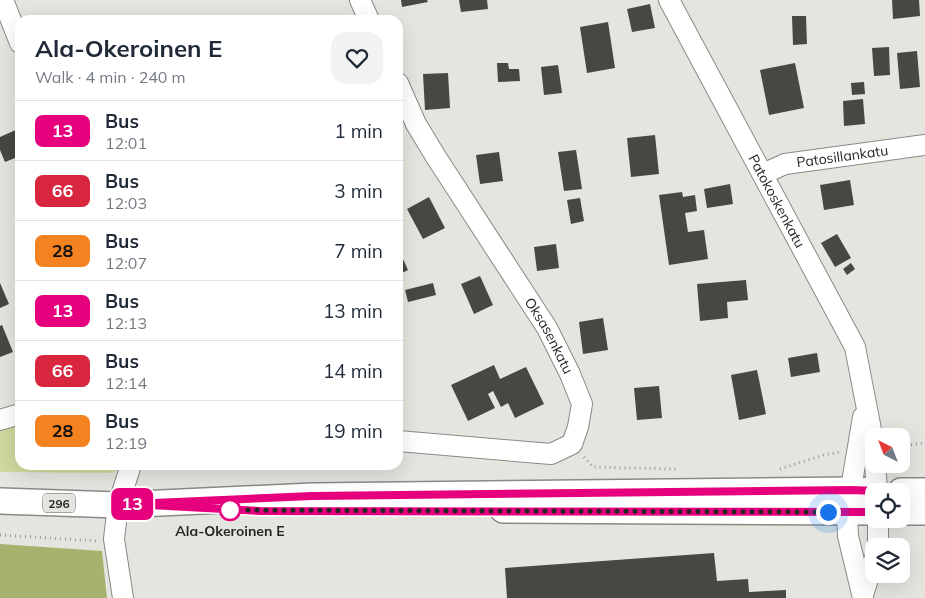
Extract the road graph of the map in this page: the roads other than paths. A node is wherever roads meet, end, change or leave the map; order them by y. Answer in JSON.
{"nodes":[{"id":1,"x":4,"y":0,"type":"edge"},
{"id":2,"x":360,"y":0,"type":"edge"},
{"id":3,"x":669,"y":0,"type":"edge"},
{"id":4,"x":367,"y":15,"type":"edge"},
{"id":5,"x":15,"y":30,"type":"edge"},
{"id":6,"x":403,"y":94,"type":"edge"},
{"id":7,"x":925,"y":145,"type":"edge"},
{"id":8,"x":763,"y":174,"type":"junction"},
{"id":9,"x":15,"y":416,"type":"edge"},
{"id":10,"x":0,"y":420,"type":"edge"},
{"id":11,"x":866,"y":428,"type":"edge"},
{"id":12,"x":403,"y":441,"type":"edge"},
{"id":13,"x":865,"y":451,"type":"edge"},
{"id":14,"x":131,"y":470,"type":"edge"},
{"id":15,"x":910,"y":491,"type":"edge"},
{"id":16,"x":925,"y":491,"type":"edge"},
{"id":17,"x":865,"y":495,"type":"edge"},
{"id":18,"x":0,"y":501,"type":"edge"},
{"id":19,"x":849,"y":501,"type":"junction"},
{"id":20,"x":125,"y":504,"type":"junction"},
{"id":21,"x":865,"y":508,"type":"edge"},
{"id":22,"x":910,"y":512,"type":"edge"},
{"id":23,"x":925,"y":512,"type":"edge"},
{"id":24,"x":867,"y":583,"type":"edge"},
{"id":25,"x":863,"y":597,"type":"edge"},
{"id":26,"x":122,"y":598,"type":"edge"}],
"edges":[{"from":1,"to":5,"type":"street"},
{"from":2,"to":4,"type":"street"},
{"from":3,"to":8,"type":"street","name":"Patokoskenkatu"},
{"from":6,"to":12,"type":"street","name":"Oksasenkatu"},
{"from":7,"to":8,"type":"street","name":"Patosillankatu"},
{"from":8,"to":11,"type":"street","name":"Patokoskenkatu"},
{"from":9,"to":10,"type":"street"},
{"from":13,"to":19,"type":"street","name":"Patokoskenkatu"},
{"from":14,"to":20,"type":"street"},
{"from":15,"to":16,"type":"main road"},
{"from":17,"to":19,"type":"main road","number":"296"},
{"from":18,"to":20,"type":"main road","number":"296"},
{"from":19,"to":20,"type":"main road","number":"296"},
{"from":19,"to":21,"type":"main road","number":"296"},
{"from":19,"to":25,"type":"street","name":"Patokoskenkatu"},
{"from":20,"to":26,"type":"street"},
{"from":22,"to":23,"type":"main road"},
{"from":24,"to":25,"type":"street"}]}
